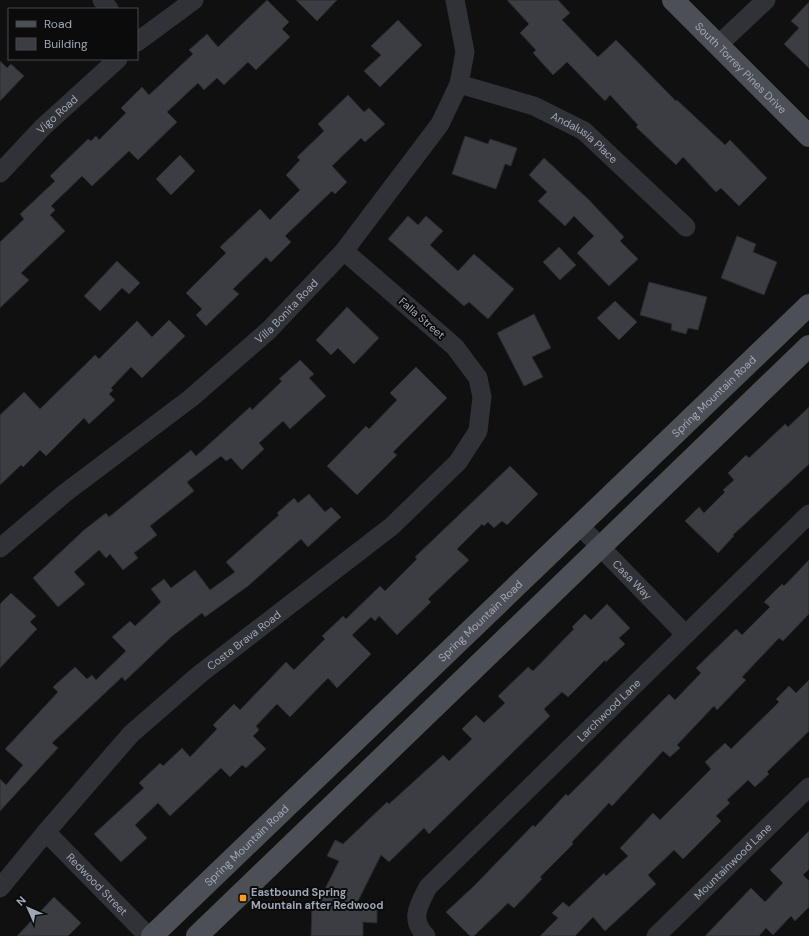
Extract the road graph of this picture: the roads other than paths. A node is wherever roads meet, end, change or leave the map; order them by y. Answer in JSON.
{"nodes":[{"id":1,"x":102,"y":0,"type":"edge"},
{"id":2,"x":194,"y":0,"type":"edge"},
{"id":3,"x":455,"y":0,"type":"edge"},
{"id":4,"x":673,"y":0,"type":"edge"},
{"id":5,"x":766,"y":0,"type":"edge"},
{"id":6,"x":108,"y":8,"type":"edge"},
{"id":7,"x":138,"y":41,"type":"edge"},
{"id":8,"x":718,"y":45,"type":"junction"},
{"id":9,"x":117,"y":60,"type":"edge"},
{"id":10,"x":460,"y":84,"type":"junction"},
{"id":11,"x":809,"y":136,"type":"edge"},
{"id":12,"x":0,"y":173,"type":"edge"},
{"id":13,"x":686,"y":227,"type":"dead end"},
{"id":14,"x":344,"y":251,"type":"junction"},
{"id":15,"x":809,"y":305,"type":"edge"},
{"id":16,"x":809,"y":346,"type":"edge"},
{"id":17,"x":482,"y":397,"type":"joint"},
{"id":18,"x":809,"y":514,"type":"edge"},
{"id":19,"x":580,"y":526,"type":"junction"},
{"id":20,"x":601,"y":547,"type":"junction"},
{"id":21,"x":0,"y":548,"type":"edge"},
{"id":22,"x":686,"y":634,"type":"junction"},
{"id":23,"x":809,"y":786,"type":"edge"},
{"id":24,"x":46,"y":832,"type":"junction"},
{"id":25,"x":0,"y":888,"type":"edge"},
{"id":26,"x":148,"y":936,"type":"edge"},
{"id":27,"x":152,"y":936,"type":"edge"},
{"id":28,"x":197,"y":936,"type":"edge"},
{"id":29,"x":426,"y":936,"type":"edge"},
{"id":30,"x":656,"y":936,"type":"edge"}],
"edges":[{"from":1,"to":6,"type":"street"},
{"from":2,"to":7,"type":"street"},
{"from":3,"to":10,"type":"street","name":"Villa Bonita Road"},
{"from":4,"to":8,"type":"main road","name":"South Torrey Pines Drive"},
{"from":5,"to":8,"type":"street"},
{"from":8,"to":11,"type":"main road","name":"South Torrey Pines Drive"},
{"from":9,"to":12,"type":"street","name":"Vigo Road"},
{"from":10,"to":13,"type":"street","name":"Andalusia Place"},
{"from":10,"to":14,"type":"street","name":"Villa Bonita Road"},
{"from":14,"to":17,"type":"street","name":"Falla Street"},
{"from":14,"to":21,"type":"street","name":"Villa Bonita Road"},
{"from":15,"to":19,"type":"main road","name":"Spring Mountain Road"},
{"from":16,"to":20,"type":"main road"},
{"from":17,"to":24,"type":"street","name":"Costa Brava Road"},
{"from":18,"to":22,"type":"street","name":"Larchwood Lane"},
{"from":19,"to":20,"type":"street","name":"Casa Way"},
{"from":19,"to":27,"type":"main road","name":"Spring Mountain Road"},
{"from":20,"to":22,"type":"street","name":"Casa Way"},
{"from":20,"to":28,"type":"main road"},
{"from":22,"to":29,"type":"street","name":"Larchwood Lane"},
{"from":23,"to":30,"type":"street","name":"Mountainwood Lane"},
{"from":24,"to":25,"type":"street","name":"Costa Brava Road"},
{"from":24,"to":26,"type":"street","name":"Redwood Street"}]}
